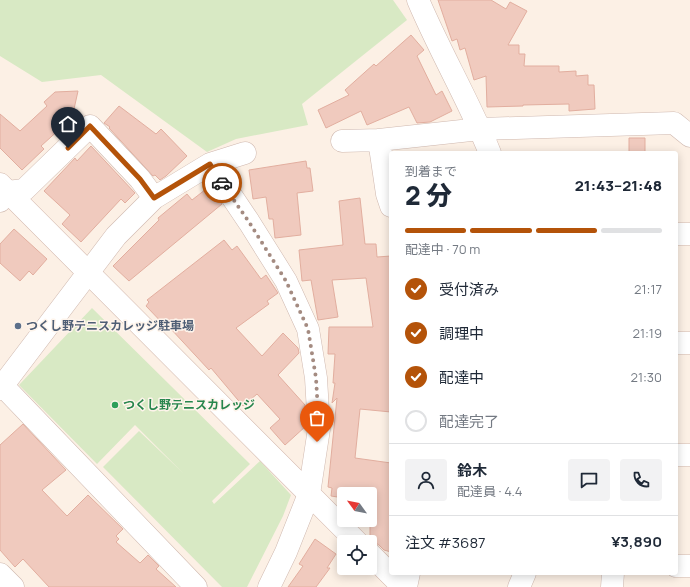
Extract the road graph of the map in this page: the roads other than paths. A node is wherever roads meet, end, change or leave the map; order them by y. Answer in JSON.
{"nodes":[{"id":1,"x":418,"y":0,"type":"edge"},
{"id":2,"x":480,"y":129,"type":"junction"},
{"id":3,"x":690,"y":136,"type":"edge"},
{"id":4,"x":379,"y":140,"type":"junction"},
{"id":5,"x":342,"y":141,"type":"dead end"},
{"id":6,"x":489,"y":151,"type":"edge"},
{"id":7,"x":245,"y":153,"type":"dead end"},
{"id":8,"x":210,"y":164,"type":"junction"},
{"id":9,"x":3,"y":192,"type":"edge"},
{"id":10,"x":154,"y":198,"type":"junction"},
{"id":11,"x":389,"y":200,"type":"edge"},
{"id":12,"x":678,"y":234,"type":"edge"},
{"id":13,"x":690,"y":234,"type":"edge"},
{"id":14,"x":88,"y":271,"type":"junction"},
{"id":15,"x":678,"y":343,"type":"edge"},
{"id":16,"x":690,"y":343,"type":"edge"},
{"id":17,"x":1,"y":387,"type":"edge"},
{"id":18,"x":678,"y":455,"type":"edge"},
{"id":19,"x":690,"y":455,"type":"edge"},
{"id":20,"x":308,"y":494,"type":"junction"},
{"id":21,"x":351,"y":535,"type":"edge"},
{"id":22,"x":377,"y":561,"type":"edge"},
{"id":23,"x":678,"y":566,"type":"edge"},
{"id":24,"x":690,"y":566,"type":"edge"},
{"id":25,"x":389,"y":572,"type":"edge"},
{"id":26,"x":0,"y":574,"type":"edge"},
{"id":27,"x":392,"y":575,"type":"edge"},
{"id":28,"x":408,"y":575,"type":"edge"},
{"id":29,"x":524,"y":575,"type":"edge"},
{"id":30,"x":613,"y":575,"type":"edge"},
{"id":31,"x":13,"y":587,"type":"edge"},
{"id":32,"x":196,"y":587,"type":"edge"},
{"id":33,"x":269,"y":587,"type":"edge"},
{"id":34,"x":405,"y":587,"type":"edge"},
{"id":35,"x":519,"y":587,"type":"edge"},
{"id":36,"x":612,"y":587,"type":"edge"}],
"edges":[{"from":1,"to":2,"type":"street"},
{"from":2,"to":3,"type":"street"},
{"from":2,"to":4,"type":"street"},
{"from":2,"to":6,"type":"street"},
{"from":4,"to":5,"type":"street"},
{"from":4,"to":11,"type":"street"},
{"from":7,"to":8,"type":"street"},
{"from":8,"to":10,"type":"street"},
{"from":8,"to":20,"type":"street"},
{"from":9,"to":10,"type":"street"},
{"from":9,"to":14,"type":"street"},
{"from":10,"to":14,"type":"street"},
{"from":12,"to":13,"type":"street"},
{"from":14,"to":17,"type":"street"},
{"from":14,"to":20,"type":"street"},
{"from":15,"to":16,"type":"street"},
{"from":17,"to":32,"type":"street"},
{"from":18,"to":19,"type":"street"},
{"from":20,"to":21,"type":"street"},
{"from":20,"to":33,"type":"street"},
{"from":22,"to":25,"type":"street"},
{"from":23,"to":24,"type":"street"},
{"from":26,"to":31,"type":"street"},
{"from":27,"to":34,"type":"street"},
{"from":28,"to":34,"type":"street"},
{"from":29,"to":35,"type":"street"},
{"from":30,"to":36,"type":"street"}]}
